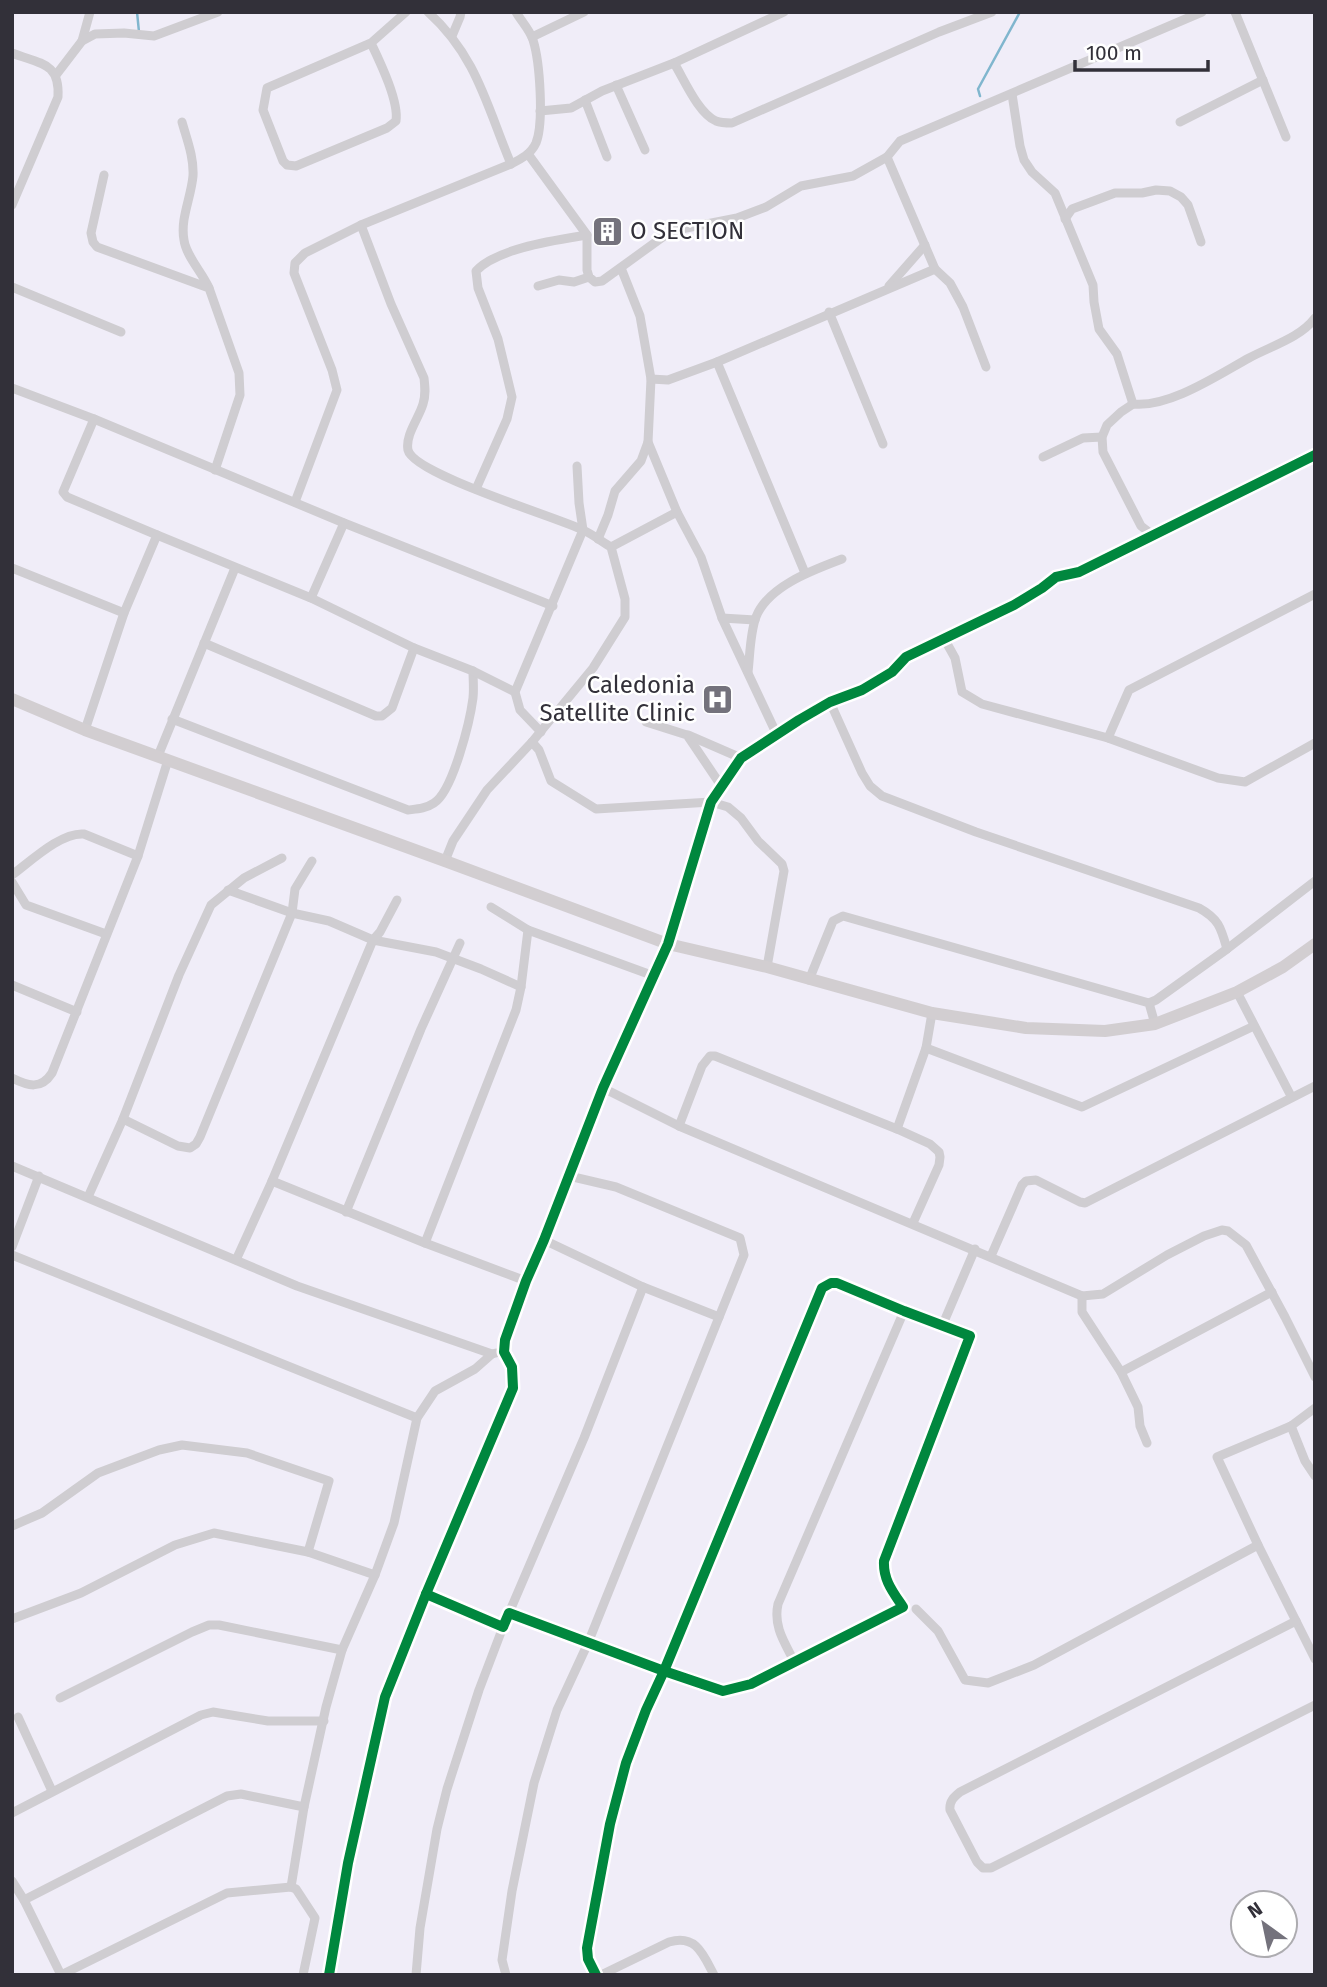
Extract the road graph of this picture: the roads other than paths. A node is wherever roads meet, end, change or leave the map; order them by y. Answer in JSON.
{"nodes":[{"id":1,"x":90,"y":12,"type":"edge"},
{"id":2,"x":218,"y":12,"type":"edge"},
{"id":3,"x":406,"y":12,"type":"edge"},
{"id":4,"x":428,"y":12,"type":"edge"},
{"id":5,"x":461,"y":12,"type":"edge"},
{"id":6,"x":516,"y":12,"type":"edge"},
{"id":7,"x":584,"y":12,"type":"edge"},
{"id":8,"x":992,"y":12,"type":"edge"},
{"id":9,"x":1202,"y":12,"type":"edge"},
{"id":10,"x":1235,"y":12,"type":"edge"},
{"id":11,"x":783,"y":13,"type":"edge"},
{"id":12,"x":452,"y":36,"type":"junction"},
{"id":13,"x":532,"y":37,"type":"junction"},
{"id":14,"x":82,"y":41,"type":"junction"},
{"id":15,"x":371,"y":43,"type":"junction"},
{"id":16,"x":12,"y":53,"type":"edge"},
{"id":17,"x":674,"y":63,"type":"junction"},
{"id":18,"x":57,"y":75,"type":"junction"},
{"id":19,"x":1263,"y":80,"type":"junction"},
{"id":20,"x":616,"y":85,"type":"junction"},
{"id":21,"x":1012,"y":94,"type":"junction"},
{"id":22,"x":585,"y":100,"type":"junction"},
{"id":23,"x":540,"y":111,"type":"junction"},
{"id":24,"x":182,"y":122,"type":"dead end"},
{"id":25,"x":1180,"y":122,"type":"dead end"},
{"id":26,"x":1286,"y":137,"type":"dead end"},
{"id":27,"x":645,"y":150,"type":"dead end"},
{"id":28,"x":528,"y":154,"type":"junction"},
{"id":29,"x":607,"y":157,"type":"dead end"},
{"id":30,"x":887,"y":157,"type":"junction"},
{"id":31,"x":511,"y":164,"type":"junction"},
{"id":32,"x":104,"y":175,"type":"dead end"},
{"id":33,"x":12,"y":205,"type":"edge"},
{"id":34,"x":1065,"y":219,"type":"junction"},
{"id":35,"x":361,"y":225,"type":"junction"},
{"id":36,"x":587,"y":235,"type":"junction"},
{"id":37,"x":1201,"y":242,"type":"dead end"},
{"id":38,"x":925,"y":245,"type":"junction"},
{"id":39,"x":621,"y":268,"type":"junction"},
{"id":40,"x":935,"y":268,"type":"junction"},
{"id":41,"x":589,"y":277,"type":"junction"},
{"id":42,"x":538,"y":286,"type":"dead end"},
{"id":43,"x":12,"y":287,"type":"edge"},
{"id":44,"x":209,"y":288,"type":"junction"},
{"id":45,"x":888,"y":288,"type":"junction"},
{"id":46,"x":829,"y":312,"type":"junction"},
{"id":47,"x":1315,"y":318,"type":"edge"},
{"id":48,"x":121,"y":331,"type":"dead end"},
{"id":49,"x":717,"y":362,"type":"junction"},
{"id":50,"x":986,"y":367,"type":"dead end"},
{"id":51,"x":651,"y":379,"type":"junction"},
{"id":52,"x":13,"y":392,"type":"edge"},
{"id":53,"x":1133,"y":404,"type":"junction"},
{"id":54,"x":94,"y":419,"type":"junction"},
{"id":55,"x":1102,"y":437,"type":"junction"},
{"id":56,"x":648,"y":442,"type":"junction"},
{"id":57,"x":883,"y":444,"type":"dead end"},
{"id":58,"x":1315,"y":456,"type":"edge"},
{"id":59,"x":1043,"y":457,"type":"dead end"},
{"id":60,"x":577,"y":466,"type":"dead end"},
{"id":61,"x":215,"y":470,"type":"junction"},
{"id":62,"x":476,"y":489,"type":"junction"},
{"id":63,"x":295,"y":502,"type":"junction"},
{"id":64,"x":677,"y":512,"type":"junction"},
{"id":65,"x":344,"y":523,"type":"junction"},
{"id":66,"x":1142,"y":526,"type":"junction"},
{"id":67,"x":583,"y":530,"type":"junction"},
{"id":68,"x":157,"y":535,"type":"junction"},
{"id":69,"x":1154,"y":536,"type":"junction"},
{"id":70,"x":598,"y":539,"type":"junction"},
{"id":71,"x":1141,"y":542,"type":"junction"},
{"id":72,"x":611,"y":547,"type":"junction"},
{"id":73,"x":842,"y":559,"type":"dead end"},
{"id":74,"x":12,"y":568,"type":"edge"},
{"id":75,"x":235,"y":568,"type":"junction"},
{"id":76,"x":805,"y":573,"type":"junction"},
{"id":77,"x":1315,"y":594,"type":"edge"},
{"id":78,"x":311,"y":598,"type":"junction"},
{"id":79,"x":553,"y":606,"type":"junction"},
{"id":80,"x":124,"y":613,"type":"junction"},
{"id":81,"x":722,"y":618,"type":"junction"},
{"id":82,"x":755,"y":620,"type":"junction"},
{"id":83,"x":945,"y":640,"type":"junction"},
{"id":84,"x":204,"y":643,"type":"junction"},
{"id":85,"x":414,"y":648,"type":"junction"},
{"id":86,"x":473,"y":671,"type":"junction"},
{"id":87,"x":748,"y":674,"type":"junction"},
{"id":88,"x":515,"y":692,"type":"junction"},
{"id":89,"x":12,"y":699,"type":"edge"},
{"id":90,"x":830,"y":702,"type":"junction"},
{"id":91,"x":172,"y":719,"type":"junction"},
{"id":92,"x":646,"y":722,"type":"dead end"},
{"id":93,"x":85,"y":730,"type":"junction"},
{"id":94,"x":541,"y":732,"type":"junction"},
{"id":95,"x":687,"y":735,"type":"junction"},
{"id":96,"x":777,"y":736,"type":"junction"},
{"id":97,"x":1108,"y":738,"type":"junction"},
{"id":98,"x":532,"y":742,"type":"junction"},
{"id":99,"x":1315,"y":743,"type":"edge"},
{"id":100,"x":163,"y":758,"type":"junction"},
{"id":101,"x":741,"y":758,"type":"junction"},
{"id":102,"x":722,"y":787,"type":"junction"},
{"id":103,"x":711,"y":802,"type":"junction"},
{"id":104,"x":138,"y":856,"type":"junction"},
{"id":105,"x":282,"y":858,"type":"dead end"},
{"id":106,"x":445,"y":861,"type":"junction"},
{"id":107,"x":312,"y":862,"type":"dead end"},
{"id":108,"x":12,"y":875,"type":"edge"},
{"id":109,"x":1315,"y":881,"type":"edge"},
{"id":110,"x":12,"y":882,"type":"edge"},
{"id":111,"x":229,"y":890,"type":"junction"},
{"id":112,"x":397,"y":900,"type":"dead end"},
{"id":113,"x":491,"y":907,"type":"dead end"},
{"id":114,"x":292,"y":913,"type":"junction"},
{"id":115,"x":527,"y":930,"type":"junction"},
{"id":116,"x":106,"y":934,"type":"junction"},
{"id":117,"x":373,"y":940,"type":"junction"},
{"id":118,"x":460,"y":943,"type":"dead end"},
{"id":119,"x":668,"y":944,"type":"junction"},
{"id":120,"x":1315,"y":944,"type":"edge"},
{"id":121,"x":1227,"y":949,"type":"junction"},
{"id":122,"x":454,"y":958,"type":"junction"},
{"id":123,"x":767,"y":967,"type":"junction"},
{"id":124,"x":654,"y":976,"type":"junction"},
{"id":125,"x":809,"y":980,"type":"junction"},
{"id":126,"x":12,"y":985,"type":"edge"},
{"id":127,"x":521,"y":987,"type":"junction"},
{"id":128,"x":1237,"y":992,"type":"junction"},
{"id":129,"x":1149,"y":1003,"type":"junction"},
{"id":130,"x":77,"y":1012,"type":"junction"},
{"id":131,"x":932,"y":1013,"type":"junction"},
{"id":132,"x":1155,"y":1024,"type":"junction"},
{"id":133,"x":1254,"y":1026,"type":"junction"},
{"id":134,"x":926,"y":1048,"type":"junction"},
{"id":135,"x":12,"y":1078,"type":"edge"},
{"id":136,"x":1315,"y":1086,"type":"edge"},
{"id":137,"x":603,"y":1088,"type":"junction"},
{"id":138,"x":1292,"y":1096,"type":"junction"},
{"id":139,"x":123,"y":1119,"type":"junction"},
{"id":140,"x":679,"y":1126,"type":"junction"},
{"id":141,"x":897,"y":1129,"type":"junction"},
{"id":142,"x":12,"y":1166,"type":"edge"},
{"id":143,"x":569,"y":1175,"type":"junction"},
{"id":144,"x":39,"y":1176,"type":"junction"},
{"id":145,"x":272,"y":1181,"type":"junction"},
{"id":146,"x":88,"y":1197,"type":"junction"},
{"id":147,"x":346,"y":1212,"type":"junction"},
{"id":148,"x":913,"y":1223,"type":"junction"},
{"id":149,"x":544,"y":1240,"type":"junction"},
{"id":150,"x":425,"y":1243,"type":"junction"},
{"id":151,"x":12,"y":1248,"type":"edge"},
{"id":152,"x":975,"y":1249,"type":"junction"},
{"id":153,"x":12,"y":1255,"type":"edge"},
{"id":154,"x":991,"y":1256,"type":"junction"},
{"id":155,"x":236,"y":1260,"type":"junction"},
{"id":156,"x":526,"y":1281,"type":"junction"},
{"id":157,"x":643,"y":1287,"type":"junction"},
{"id":158,"x":1272,"y":1292,"type":"junction"},
{"id":159,"x":1082,"y":1296,"type":"junction"},
{"id":160,"x":904,"y":1311,"type":"junction"},
{"id":161,"x":719,"y":1317,"type":"junction"},
{"id":162,"x":943,"y":1324,"type":"junction"},
{"id":163,"x":498,"y":1353,"type":"junction"},
{"id":164,"x":1121,"y":1372,"type":"junction"},
{"id":165,"x":1315,"y":1377,"type":"edge"},
{"id":166,"x":1315,"y":1408,"type":"edge"},
{"id":167,"x":417,"y":1418,"type":"junction"},
{"id":168,"x":1291,"y":1426,"type":"junction"},
{"id":169,"x":1147,"y":1443,"type":"dead end"},
{"id":170,"x":1315,"y":1476,"type":"edge"},
{"id":171,"x":12,"y":1526,"type":"edge"},
{"id":172,"x":1258,"y":1545,"type":"junction"},
{"id":173,"x":308,"y":1552,"type":"junction"},
{"id":174,"x":375,"y":1575,"type":"junction"},
{"id":175,"x":426,"y":1594,"type":"junction"},
{"id":176,"x":916,"y":1609,"type":"dead end"},
{"id":177,"x":509,"y":1613,"type":"junction"},
{"id":178,"x":12,"y":1619,"type":"edge"},
{"id":179,"x":1296,"y":1621,"type":"junction"},
{"id":180,"x":503,"y":1627,"type":"junction"},
{"id":181,"x":588,"y":1643,"type":"junction"},
{"id":182,"x":342,"y":1650,"type":"junction"},
{"id":183,"x":1315,"y":1660,"type":"edge"},
{"id":184,"x":795,"y":1662,"type":"junction"},
{"id":185,"x":664,"y":1671,"type":"junction"},
{"id":186,"x":385,"y":1697,"type":"joint"},
{"id":187,"x":60,"y":1698,"type":"dead end"},
{"id":188,"x":1315,"y":1706,"type":"edge"},
{"id":189,"x":18,"y":1717,"type":"dead end"},
{"id":190,"x":324,"y":1721,"type":"junction"},
{"id":191,"x":52,"y":1791,"type":"junction"},
{"id":192,"x":304,"y":1807,"type":"junction"},
{"id":193,"x":12,"y":1813,"type":"edge"},
{"id":194,"x":12,"y":1881,"type":"edge"},
{"id":195,"x":291,"y":1887,"type":"junction"},
{"id":196,"x":24,"y":1900,"type":"junction"},
{"id":197,"x":61,"y":1975,"type":"edge"},
{"id":198,"x":303,"y":1975,"type":"edge"},
{"id":199,"x":329,"y":1975,"type":"edge"},
{"id":200,"x":416,"y":1975,"type":"edge"},
{"id":201,"x":506,"y":1975,"type":"edge"},
{"id":202,"x":596,"y":1975,"type":"edge"},
{"id":203,"x":601,"y":1975,"type":"edge"},
{"id":204,"x":714,"y":1975,"type":"edge"}],
"edges":[{"from":1,"to":14,"type":"street"},
{"from":2,"to":14,"type":"street"},
{"from":3,"to":15,"type":"street"},
{"from":4,"to":12,"type":"street"},
{"from":5,"to":12,"type":"street"},
{"from":6,"to":13,"type":"street"},
{"from":7,"to":13,"type":"street"},
{"from":8,"to":17,"type":"street"},
{"from":9,"to":21,"type":"street"},
{"from":10,"to":19,"type":"street"},
{"from":11,"to":17,"type":"street"},
{"from":12,"to":31,"type":"street"},
{"from":13,"to":23,"type":"street"},
{"from":14,"to":18,"type":"street"},
{"from":15,"to":15,"type":"street"},
{"from":16,"to":18,"type":"street"},
{"from":17,"to":20,"type":"street"},
{"from":18,"to":33,"type":"street"},
{"from":19,"to":25,"type":"street"},
{"from":19,"to":26,"type":"street"},
{"from":20,"to":22,"type":"street"},
{"from":20,"to":27,"type":"street"},
{"from":21,"to":30,"type":"street"},
{"from":21,"to":34,"type":"street"},
{"from":22,"to":23,"type":"street"},
{"from":22,"to":29,"type":"street"},
{"from":23,"to":28,"type":"street"},
{"from":24,"to":44,"type":"street"},
{"from":28,"to":31,"type":"street"},
{"from":28,"to":36,"type":"street"},
{"from":30,"to":38,"type":"street"},
{"from":30,"to":39,"type":"street"},
{"from":31,"to":35,"type":"street"},
{"from":32,"to":44,"type":"street"},
{"from":34,"to":37,"type":"street"},
{"from":34,"to":53,"type":"street"},
{"from":35,"to":62,"type":"street"},
{"from":35,"to":63,"type":"street"},
{"from":36,"to":41,"type":"street"},
{"from":36,"to":62,"type":"street"},
{"from":38,"to":40,"type":"street"},
{"from":38,"to":45,"type":"street"},
{"from":39,"to":41,"type":"street"},
{"from":39,"to":51,"type":"street"},
{"from":40,"to":45,"type":"street"},
{"from":40,"to":50,"type":"street"},
{"from":41,"to":42,"type":"street"},
{"from":43,"to":48,"type":"street"},
{"from":44,"to":61,"type":"street"},
{"from":45,"to":46,"type":"street"},
{"from":46,"to":49,"type":"street"},
{"from":46,"to":57,"type":"street"},
{"from":47,"to":53,"type":"street"},
{"from":49,"to":51,"type":"street"},
{"from":49,"to":76,"type":"street"},
{"from":51,"to":56,"type":"street"},
{"from":52,"to":54,"type":"street"},
{"from":53,"to":55,"type":"street"},
{"from":54,"to":61,"type":"street"},
{"from":54,"to":68,"type":"street"},
{"from":55,"to":59,"type":"street"},
{"from":55,"to":66,"type":"street"},
{"from":56,"to":64,"type":"street"},
{"from":56,"to":70,"type":"street"},
{"from":58,"to":69,"type":"street"},
{"from":60,"to":67,"type":"street"},
{"from":61,"to":63,"type":"street"},
{"from":62,"to":67,"type":"street"},
{"from":63,"to":65,"type":"street"},
{"from":64,"to":72,"type":"street"},
{"from":64,"to":81,"type":"street"},
{"from":65,"to":78,"type":"street"},
{"from":65,"to":79,"type":"street"},
{"from":66,"to":69,"type":"street"},
{"from":66,"to":71,"type":"street"},
{"from":67,"to":70,"type":"street"},
{"from":67,"to":79,"type":"street"},
{"from":68,"to":75,"type":"street"},
{"from":68,"to":80,"type":"street"},
{"from":69,"to":71,"type":"street"},
{"from":70,"to":72,"type":"street"},
{"from":71,"to":83,"type":"street"},
{"from":72,"to":94,"type":"street"},
{"from":73,"to":76,"type":"street"},
{"from":74,"to":80,"type":"street"},
{"from":75,"to":78,"type":"street"},
{"from":75,"to":84,"type":"street"},
{"from":76,"to":82,"type":"street"},
{"from":77,"to":97,"type":"street"},
{"from":78,"to":85,"type":"street"},
{"from":79,"to":88,"type":"street"},
{"from":80,"to":93,"type":"street"},
{"from":81,"to":82,"type":"street"},
{"from":81,"to":87,"type":"street"},
{"from":82,"to":87,"type":"street"},
{"from":83,"to":90,"type":"street"},
{"from":83,"to":97,"type":"street"},
{"from":84,"to":85,"type":"street"},
{"from":84,"to":91,"type":"street"},
{"from":85,"to":86,"type":"street"},
{"from":86,"to":88,"type":"street"},
{"from":86,"to":91,"type":"street"},
{"from":87,"to":96,"type":"street"},
{"from":88,"to":94,"type":"street"},
{"from":89,"to":93,"type":"street"},
{"from":90,"to":96,"type":"street"},
{"from":90,"to":121,"type":"street"},
{"from":91,"to":100,"type":"street"},
{"from":92,"to":95,"type":"street"},
{"from":93,"to":100,"type":"street"},
{"from":94,"to":98,"type":"street"},
{"from":95,"to":101,"type":"street"},
{"from":95,"to":102,"type":"street"},
{"from":96,"to":101,"type":"street"},
{"from":97,"to":99,"type":"street"},
{"from":98,"to":103,"type":"street"},
{"from":98,"to":106,"type":"street"},
{"from":100,"to":104,"type":"street"},
{"from":100,"to":106,"type":"street"},
{"from":101,"to":102,"type":"street"},
{"from":102,"to":103,"type":"street"},
{"from":103,"to":119,"type":"street"},
{"from":103,"to":123,"type":"street"},
{"from":104,"to":108,"type":"street"},
{"from":104,"to":116,"type":"street"},
{"from":105,"to":111,"type":"street"},
{"from":106,"to":119,"type":"street"},
{"from":107,"to":114,"type":"street"},
{"from":109,"to":121,"type":"street"},
{"from":110,"to":116,"type":"street"},
{"from":111,"to":114,"type":"street"},
{"from":111,"to":139,"type":"street"},
{"from":112,"to":117,"type":"street"},
{"from":113,"to":115,"type":"street"},
{"from":114,"to":117,"type":"street"},
{"from":114,"to":139,"type":"street"},
{"from":115,"to":124,"type":"street"},
{"from":115,"to":127,"type":"street"},
{"from":116,"to":130,"type":"street"},
{"from":117,"to":122,"type":"street"},
{"from":117,"to":145,"type":"street"},
{"from":118,"to":122,"type":"street"},
{"from":119,"to":123,"type":"street"},
{"from":119,"to":124,"type":"street"},
{"from":120,"to":128,"type":"street"},
{"from":121,"to":129,"type":"street"},
{"from":122,"to":127,"type":"street"},
{"from":122,"to":147,"type":"street"},
{"from":123,"to":125,"type":"street"},
{"from":124,"to":137,"type":"street"},
{"from":125,"to":129,"type":"street"},
{"from":125,"to":131,"type":"street"},
{"from":126,"to":130,"type":"street"},
{"from":127,"to":150,"type":"street"},
{"from":128,"to":132,"type":"street"},
{"from":128,"to":133,"type":"street"},
{"from":129,"to":132,"type":"street"},
{"from":130,"to":135,"type":"street"},
{"from":131,"to":132,"type":"street"},
{"from":131,"to":134,"type":"street"},
{"from":133,"to":134,"type":"street"},
{"from":133,"to":138,"type":"street"},
{"from":134,"to":141,"type":"street"},
{"from":136,"to":138,"type":"street"},
{"from":137,"to":140,"type":"street"},
{"from":137,"to":143,"type":"street"},
{"from":138,"to":154,"type":"street"},
{"from":139,"to":146,"type":"street"},
{"from":140,"to":141,"type":"street"},
{"from":140,"to":148,"type":"street"},
{"from":141,"to":148,"type":"street"},
{"from":142,"to":144,"type":"street"},
{"from":143,"to":149,"type":"street"},
{"from":143,"to":161,"type":"street"},
{"from":144,"to":146,"type":"street"},
{"from":144,"to":151,"type":"street"},
{"from":145,"to":147,"type":"street"},
{"from":145,"to":155,"type":"street"},
{"from":146,"to":155,"type":"street"},
{"from":147,"to":150,"type":"street"},
{"from":148,"to":152,"type":"street"},
{"from":149,"to":156,"type":"street"},
{"from":149,"to":157,"type":"street"},
{"from":150,"to":156,"type":"street"},
{"from":152,"to":154,"type":"street"},
{"from":152,"to":162,"type":"street"},
{"from":153,"to":167,"type":"street"},
{"from":154,"to":159,"type":"street"},
{"from":155,"to":163,"type":"street"},
{"from":156,"to":163,"type":"street"},
{"from":157,"to":161,"type":"street"},
{"from":157,"to":177,"type":"street"},
{"from":158,"to":159,"type":"street"},
{"from":158,"to":164,"type":"street"},
{"from":158,"to":165,"type":"street"},
{"from":159,"to":164,"type":"street"},
{"from":160,"to":162,"type":"street"},
{"from":160,"to":184,"type":"street"},
{"from":160,"to":185,"type":"street"},
{"from":161,"to":181,"type":"street"},
{"from":162,"to":184,"type":"street"},
{"from":163,"to":167,"type":"street"},
{"from":163,"to":175,"type":"street"},
{"from":164,"to":169,"type":"street"},
{"from":166,"to":168,"type":"street"},
{"from":167,"to":174,"type":"street"},
{"from":168,"to":170,"type":"street"},
{"from":168,"to":172,"type":"street"},
{"from":171,"to":173,"type":"street"},
{"from":172,"to":176,"type":"street"},
{"from":172,"to":179,"type":"street"},
{"from":173,"to":174,"type":"street"},
{"from":173,"to":178,"type":"street"},
{"from":174,"to":182,"type":"street"},
{"from":175,"to":180,"type":"street"},
{"from":175,"to":186,"type":"street"},
{"from":177,"to":180,"type":"street"},
{"from":177,"to":181,"type":"street"},
{"from":179,"to":183,"type":"street"},
{"from":179,"to":188,"type":"street"},
{"from":180,"to":200,"type":"street"},
{"from":181,"to":185,"type":"street"},
{"from":181,"to":201,"type":"street"},
{"from":182,"to":187,"type":"street"},
{"from":182,"to":190,"type":"street"},
{"from":184,"to":185,"type":"street"},
{"from":185,"to":202,"type":"street"},
{"from":186,"to":199,"type":"street"},
{"from":189,"to":191,"type":"street"},
{"from":190,"to":191,"type":"street"},
{"from":190,"to":192,"type":"street"},
{"from":191,"to":193,"type":"street"},
{"from":192,"to":195,"type":"street"},
{"from":192,"to":196,"type":"street"},
{"from":194,"to":196,"type":"street"},
{"from":195,"to":197,"type":"street"},
{"from":195,"to":198,"type":"street"},
{"from":196,"to":197,"type":"street"},
{"from":203,"to":204,"type":"street"}]}
